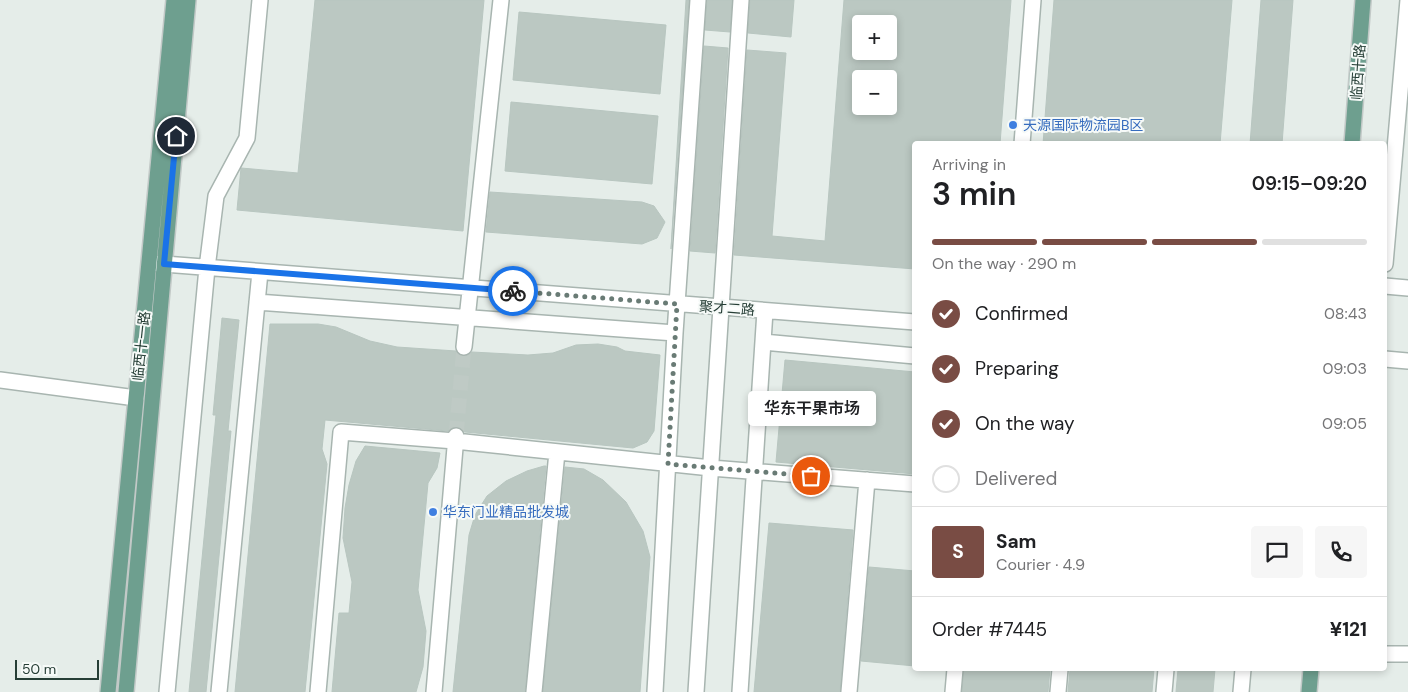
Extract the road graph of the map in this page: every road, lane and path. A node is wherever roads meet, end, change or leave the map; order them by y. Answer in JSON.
{"nodes":[{"id":1,"x":174,"y":0,"type":"edge"},
{"id":2,"x":188,"y":0,"type":"edge"},
{"id":3,"x":260,"y":0,"type":"edge"},
{"id":4,"x":501,"y":0,"type":"edge"},
{"id":5,"x":698,"y":0,"type":"edge"},
{"id":6,"x":741,"y":0,"type":"edge"},
{"id":7,"x":1033,"y":0,"type":"edge"},
{"id":8,"x":1363,"y":0,"type":"edge"},
{"id":9,"x":1408,"y":0,"type":"edge"},
{"id":10,"x":1408,"y":7,"type":"edge"},
{"id":11,"x":1022,"y":141,"type":"edge"},
{"id":12,"x":1352,"y":141,"type":"edge"},
{"id":13,"x":1387,"y":242,"type":"edge"},
{"id":14,"x":157,"y":264,"type":"junction"},
{"id":15,"x":207,"y":268,"type":"junction"},
{"id":16,"x":260,"y":272,"type":"junction"},
{"id":17,"x":1387,"y":286,"type":"edge"},
{"id":18,"x":469,"y":288,"type":"junction"},
{"id":19,"x":1408,"y":288,"type":"edge"},
{"id":20,"x":257,"y":302,"type":"junction"},
{"id":21,"x":677,"y":304,"type":"junction"},
{"id":22,"x":721,"y":307,"type":"junction"},
{"id":23,"x":765,"y":311,"type":"junction"},
{"id":24,"x":466,"y":317,"type":"junction"},
{"id":25,"x":912,"y":322,"type":"edge"},
{"id":26,"x":675,"y":334,"type":"junction"},
{"id":27,"x":763,"y":342,"type":"junction"},
{"id":28,"x":464,"y":347,"type":"tunnel mouth"},
{"id":29,"x":912,"y":356,"type":"edge"},
{"id":30,"x":1387,"y":359,"type":"edge"},
{"id":31,"x":1408,"y":360,"type":"edge"},
{"id":32,"x":0,"y":380,"type":"edge"},
{"id":33,"x":136,"y":398,"type":"junction"},
{"id":34,"x":456,"y":439,"type":"junction"},
{"id":35,"x":557,"y":452,"type":"junction"},
{"id":36,"x":668,"y":464,"type":"junction"},
{"id":37,"x":711,"y":468,"type":"junction"},
{"id":38,"x":754,"y":471,"type":"junction"},
{"id":39,"x":867,"y":480,"type":"junction"},
{"id":40,"x":912,"y":484,"type":"edge"},
{"id":41,"x":1387,"y":654,"type":"edge"},
{"id":42,"x":1408,"y":654,"type":"edge"},
{"id":43,"x":955,"y":671,"type":"edge"},
{"id":44,"x":1060,"y":671,"type":"edge"},
{"id":45,"x":1166,"y":671,"type":"edge"},
{"id":46,"x":1243,"y":671,"type":"edge"},
{"id":47,"x":1311,"y":671,"type":"edge"},
{"id":48,"x":108,"y":692,"type":"edge"},
{"id":49,"x":126,"y":692,"type":"edge"},
{"id":50,"x":167,"y":692,"type":"edge"},
{"id":51,"x":219,"y":692,"type":"edge"},
{"id":52,"x":318,"y":692,"type":"edge"},
{"id":53,"x":434,"y":692,"type":"edge"},
{"id":54,"x":534,"y":692,"type":"edge"},
{"id":55,"x":655,"y":692,"type":"edge"},
{"id":56,"x":696,"y":692,"type":"edge"},
{"id":57,"x":740,"y":692,"type":"edge"},
{"id":58,"x":849,"y":692,"type":"edge"},
{"id":59,"x":953,"y":692,"type":"edge"},
{"id":60,"x":1058,"y":692,"type":"edge"},
{"id":61,"x":1164,"y":692,"type":"edge"},
{"id":62,"x":1241,"y":692,"type":"edge"},
{"id":63,"x":1309,"y":692,"type":"edge"}],
"edges":[{"from":1,"to":14,"type":"main road","name":"临西十一路"},
{"from":2,"to":14,"type":"main road","name":"临西十一路"},
{"from":3,"to":15,"type":"street"},
{"from":4,"to":18,"type":"street"},
{"from":5,"to":21,"type":"street"},
{"from":6,"to":22,"type":"street"},
{"from":7,"to":11,"type":"street"},
{"from":8,"to":12,"type":"main road","name":"临西十路"},
{"from":9,"to":10,"type":"street"},
{"from":10,"to":13,"type":"street"},
{"from":14,"to":15,"type":"street","name":"聚才二路"},
{"from":14,"to":33,"type":"main road","name":"临西十一路"},
{"from":14,"to":49,"type":"main road","name":"临西十一路"},
{"from":15,"to":16,"type":"street","name":"聚才二路"},
{"from":15,"to":50,"type":"street"},
{"from":16,"to":18,"type":"street","name":"聚才二路"},
{"from":16,"to":20,"type":"street"},
{"from":17,"to":19,"type":"street"},
{"from":18,"to":21,"type":"street","name":"聚才二路"},
{"from":18,"to":24,"type":"street"},
{"from":20,"to":24,"type":"street"},
{"from":20,"to":51,"type":"street"},
{"from":21,"to":22,"type":"street","name":"聚才二路"},
{"from":21,"to":26,"type":"street"},
{"from":22,"to":23,"type":"street","name":"聚才二路"},
{"from":22,"to":37,"type":"street"},
{"from":23,"to":25,"type":"street","name":"聚才二路"},
{"from":23,"to":27,"type":"street"},
{"from":24,"to":26,"type":"street"},
{"from":24,"to":28,"type":"street"},
{"from":26,"to":36,"type":"street"},
{"from":27,"to":29,"type":"street"},
{"from":27,"to":38,"type":"street"},
{"from":30,"to":31,"type":"street"},
{"from":32,"to":33,"type":"street"},
{"from":33,"to":48,"type":"main road","name":"临西十一路"},
{"from":34,"to":35,"type":"street"},
{"from":34,"to":52,"type":"street"},
{"from":34,"to":53,"type":"street"},
{"from":35,"to":36,"type":"street"},
{"from":35,"to":54,"type":"street"},
{"from":36,"to":37,"type":"street"},
{"from":36,"to":55,"type":"street"},
{"from":37,"to":38,"type":"street"},
{"from":37,"to":56,"type":"street"},
{"from":38,"to":39,"type":"street"},
{"from":38,"to":57,"type":"street"},
{"from":39,"to":40,"type":"street"},
{"from":39,"to":58,"type":"street"},
{"from":41,"to":42,"type":"street"},
{"from":43,"to":59,"type":"street"},
{"from":44,"to":60,"type":"street"},
{"from":45,"to":61,"type":"street"},
{"from":46,"to":62,"type":"street"},
{"from":47,"to":63,"type":"main road"}]}
